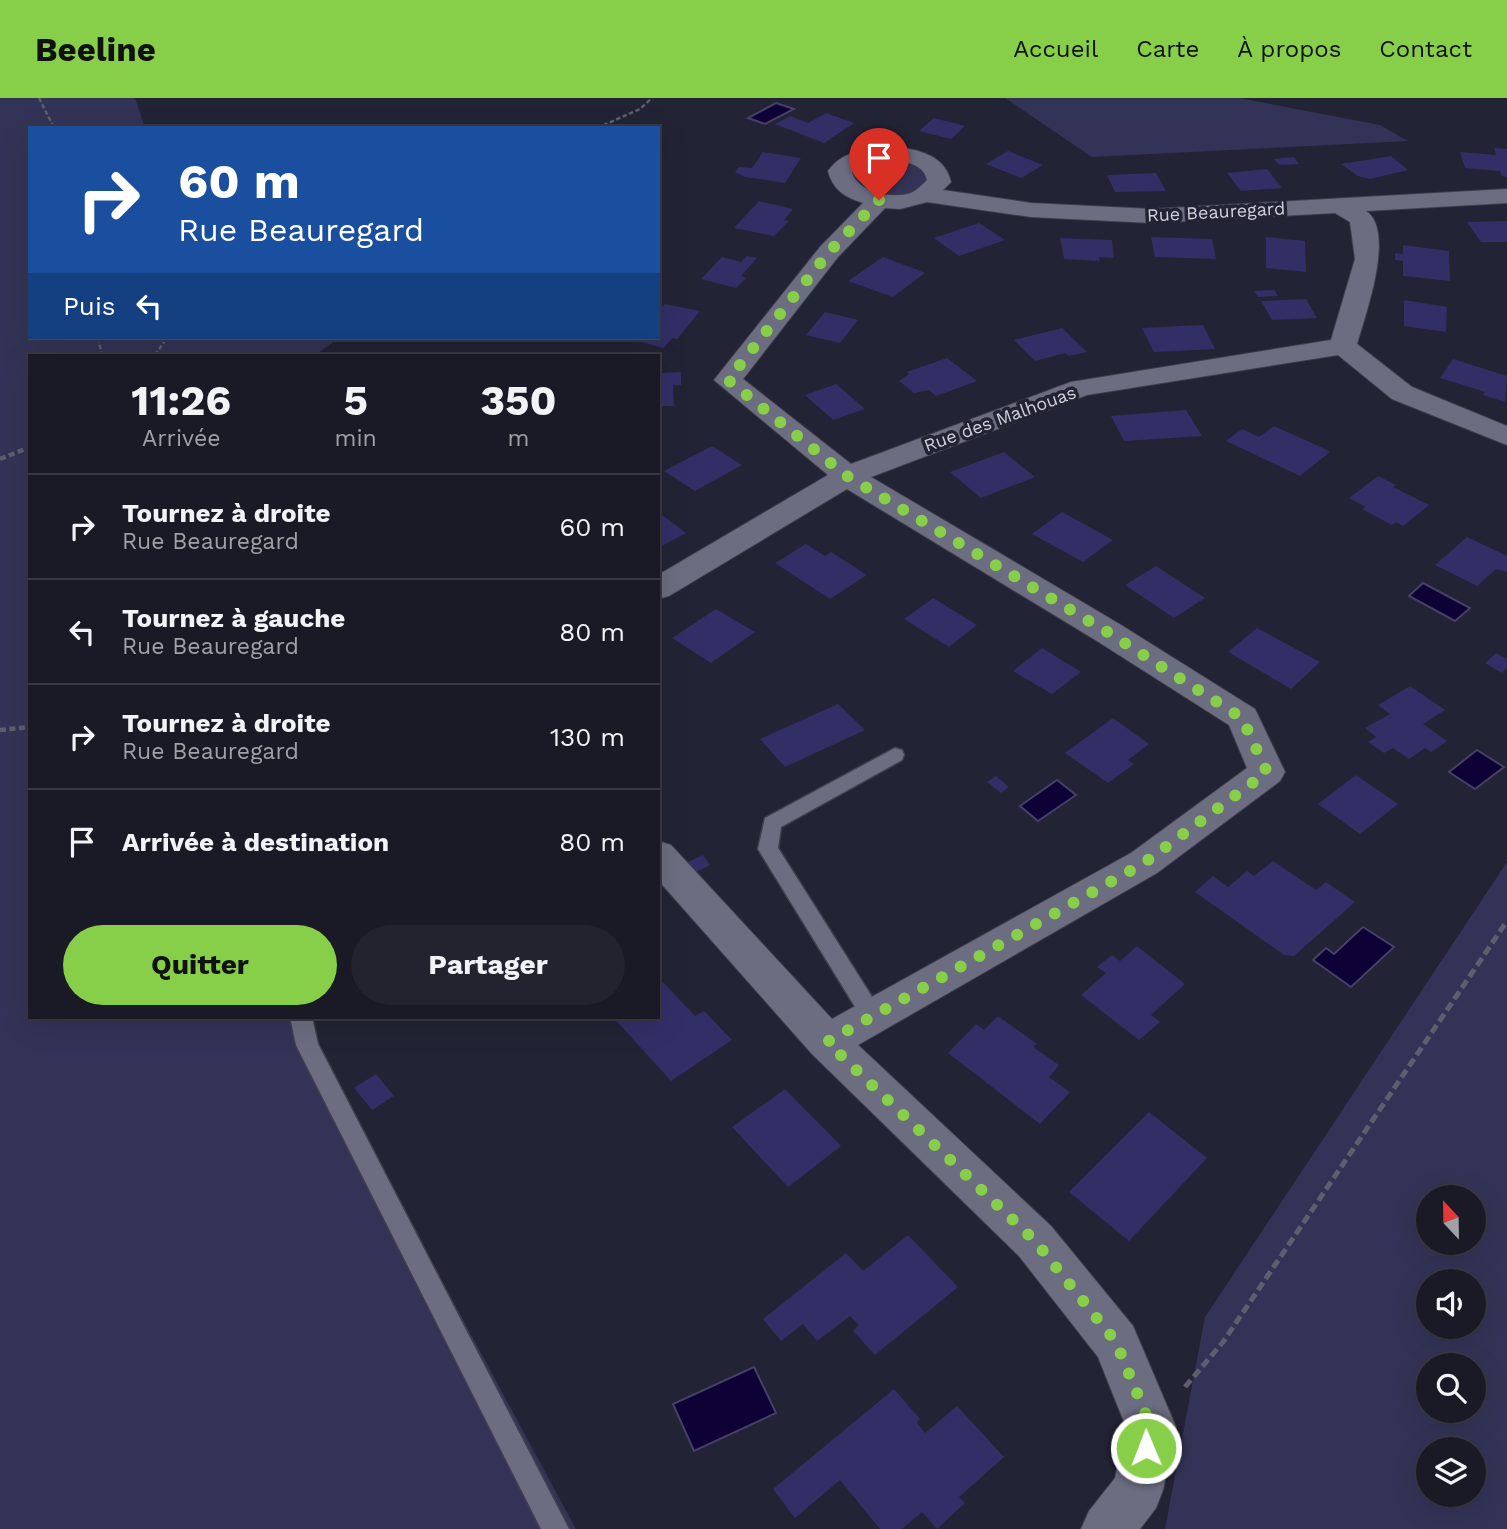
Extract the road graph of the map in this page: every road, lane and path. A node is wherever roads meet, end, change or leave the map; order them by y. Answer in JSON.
{"nodes":[{"id":1,"x":39,"y":98,"type":"edge"},
{"id":2,"x":652,"y":98,"type":"edge"},
{"id":3,"x":53,"y":126,"type":"edge"},
{"id":4,"x":602,"y":126,"type":"edge"},
{"id":5,"x":925,"y":195,"type":"junction"},
{"id":6,"x":1507,"y":197,"type":"edge"},
{"id":7,"x":879,"y":200,"type":"junction"},
{"id":8,"x":1339,"y":205,"type":"junction"},
{"id":9,"x":1343,"y":346,"type":"junction"},
{"id":10,"x":1507,"y":436,"type":"edge"},
{"id":11,"x":28,"y":448,"type":"edge"},
{"id":12,"x":0,"y":459,"type":"edge"},
{"id":13,"x":847,"y":476,"type":"junction"},
{"id":14,"x":660,"y":588,"type":"edge"},
{"id":15,"x":28,"y":727,"type":"edge"},
{"id":16,"x":0,"y":730,"type":"edge"},
{"id":17,"x":895,"y":755,"type":"dead end"},
{"id":18,"x":660,"y":857,"type":"edge"},
{"id":19,"x":1507,"y":921,"type":"edge"},
{"id":20,"x":873,"y":1017,"type":"junction"},
{"id":21,"x":301,"y":1019,"type":"edge"},
{"id":22,"x":827,"y":1042,"type":"junction"},
{"id":23,"x":1151,"y":1427,"type":"junction"},
{"id":24,"x":555,"y":1529,"type":"edge"},
{"id":25,"x":1107,"y":1529,"type":"edge"}],
"edges":[{"from":1,"to":3,"type":"path"},
{"from":2,"to":4,"type":"path"},
{"from":5,"to":7,"type":"street","name":"Rue Beauregard"},
{"from":5,"to":7,"type":"street"},
{"from":5,"to":8,"type":"street","name":"Rue Beauregard"},
{"from":6,"to":8,"type":"street","name":"Rue Beauregard"},
{"from":7,"to":13,"type":"street"},
{"from":8,"to":9,"type":"street"},
{"from":9,"to":10,"type":"street"},
{"from":9,"to":13,"type":"street","name":"Rue des Malhouas"},
{"from":11,"to":12,"type":"path"},
{"from":13,"to":14,"type":"street","name":"Rue des Malhouas"},
{"from":13,"to":20,"type":"street"},
{"from":15,"to":16,"type":"path"},
{"from":17,"to":20,"type":"lane"},
{"from":18,"to":22,"type":"street"},
{"from":19,"to":23,"type":"path"},
{"from":20,"to":22,"type":"street"},
{"from":21,"to":24,"type":"lane"},
{"from":22,"to":23,"type":"street"},
{"from":23,"to":25,"type":"street"}]}
